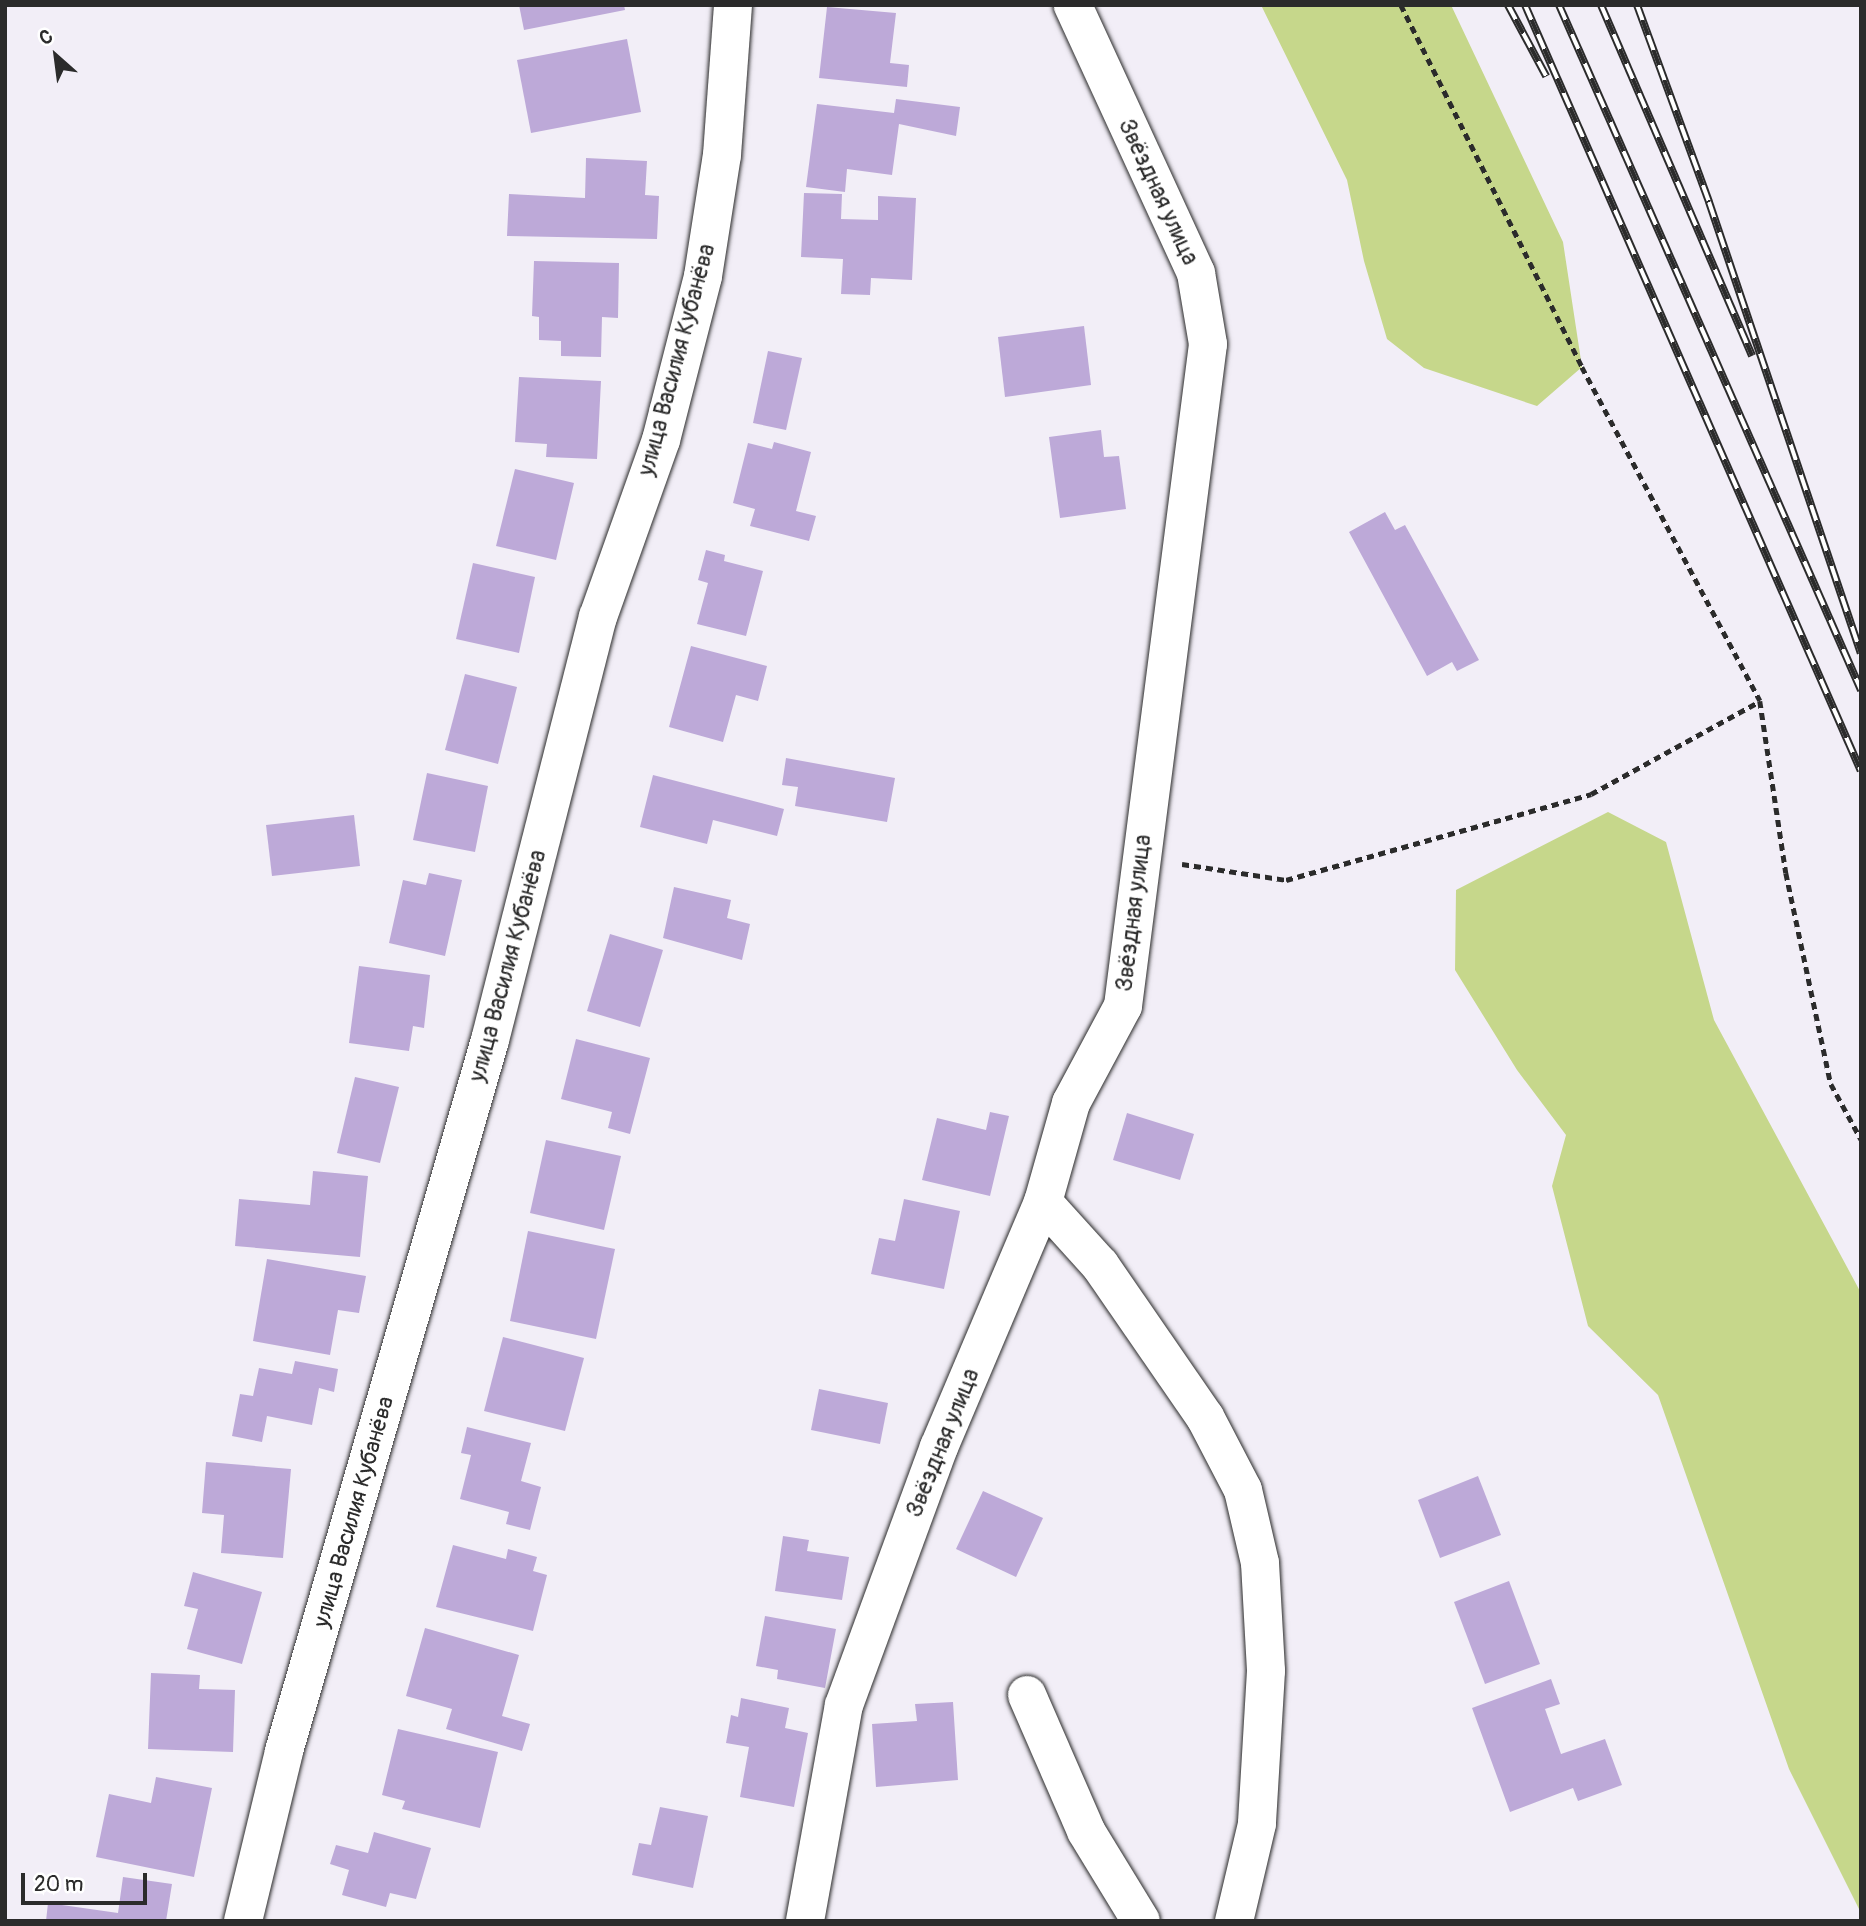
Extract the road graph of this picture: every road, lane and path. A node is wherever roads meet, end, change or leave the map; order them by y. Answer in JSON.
{"nodes":[{"id":1,"x":733,"y":5,"type":"edge"},
{"id":2,"x":1073,"y":5,"type":"edge"},
{"id":3,"x":1401,"y":5,"type":"edge"},
{"id":4,"x":1760,"y":701,"type":"junction"},
{"id":5,"x":1141,"y":858,"type":"junction"},
{"id":6,"x":1861,"y":1139,"type":"edge"},
{"id":7,"x":1044,"y":1202,"type":"junction"},
{"id":8,"x":1027,"y":1695,"type":"dead end"},
{"id":9,"x":243,"y":1921,"type":"edge"},
{"id":10,"x":805,"y":1921,"type":"edge"},
{"id":11,"x":1141,"y":1921,"type":"edge"},
{"id":12,"x":1234,"y":1921,"type":"edge"}],
"edges":[{"from":1,"to":9,"type":"street","name":"улица Василия Кубанёва"},
{"from":2,"to":5,"type":"street","name":"Звёздная улица"},
{"from":3,"to":4,"type":"path"},
{"from":4,"to":5,"type":"path"},
{"from":4,"to":6,"type":"path"},
{"from":5,"to":7,"type":"street","name":"Звёздная улица"},
{"from":7,"to":10,"type":"street","name":"Звёздная улица"},
{"from":7,"to":12,"type":"street"},
{"from":8,"to":11,"type":"street"}]}
